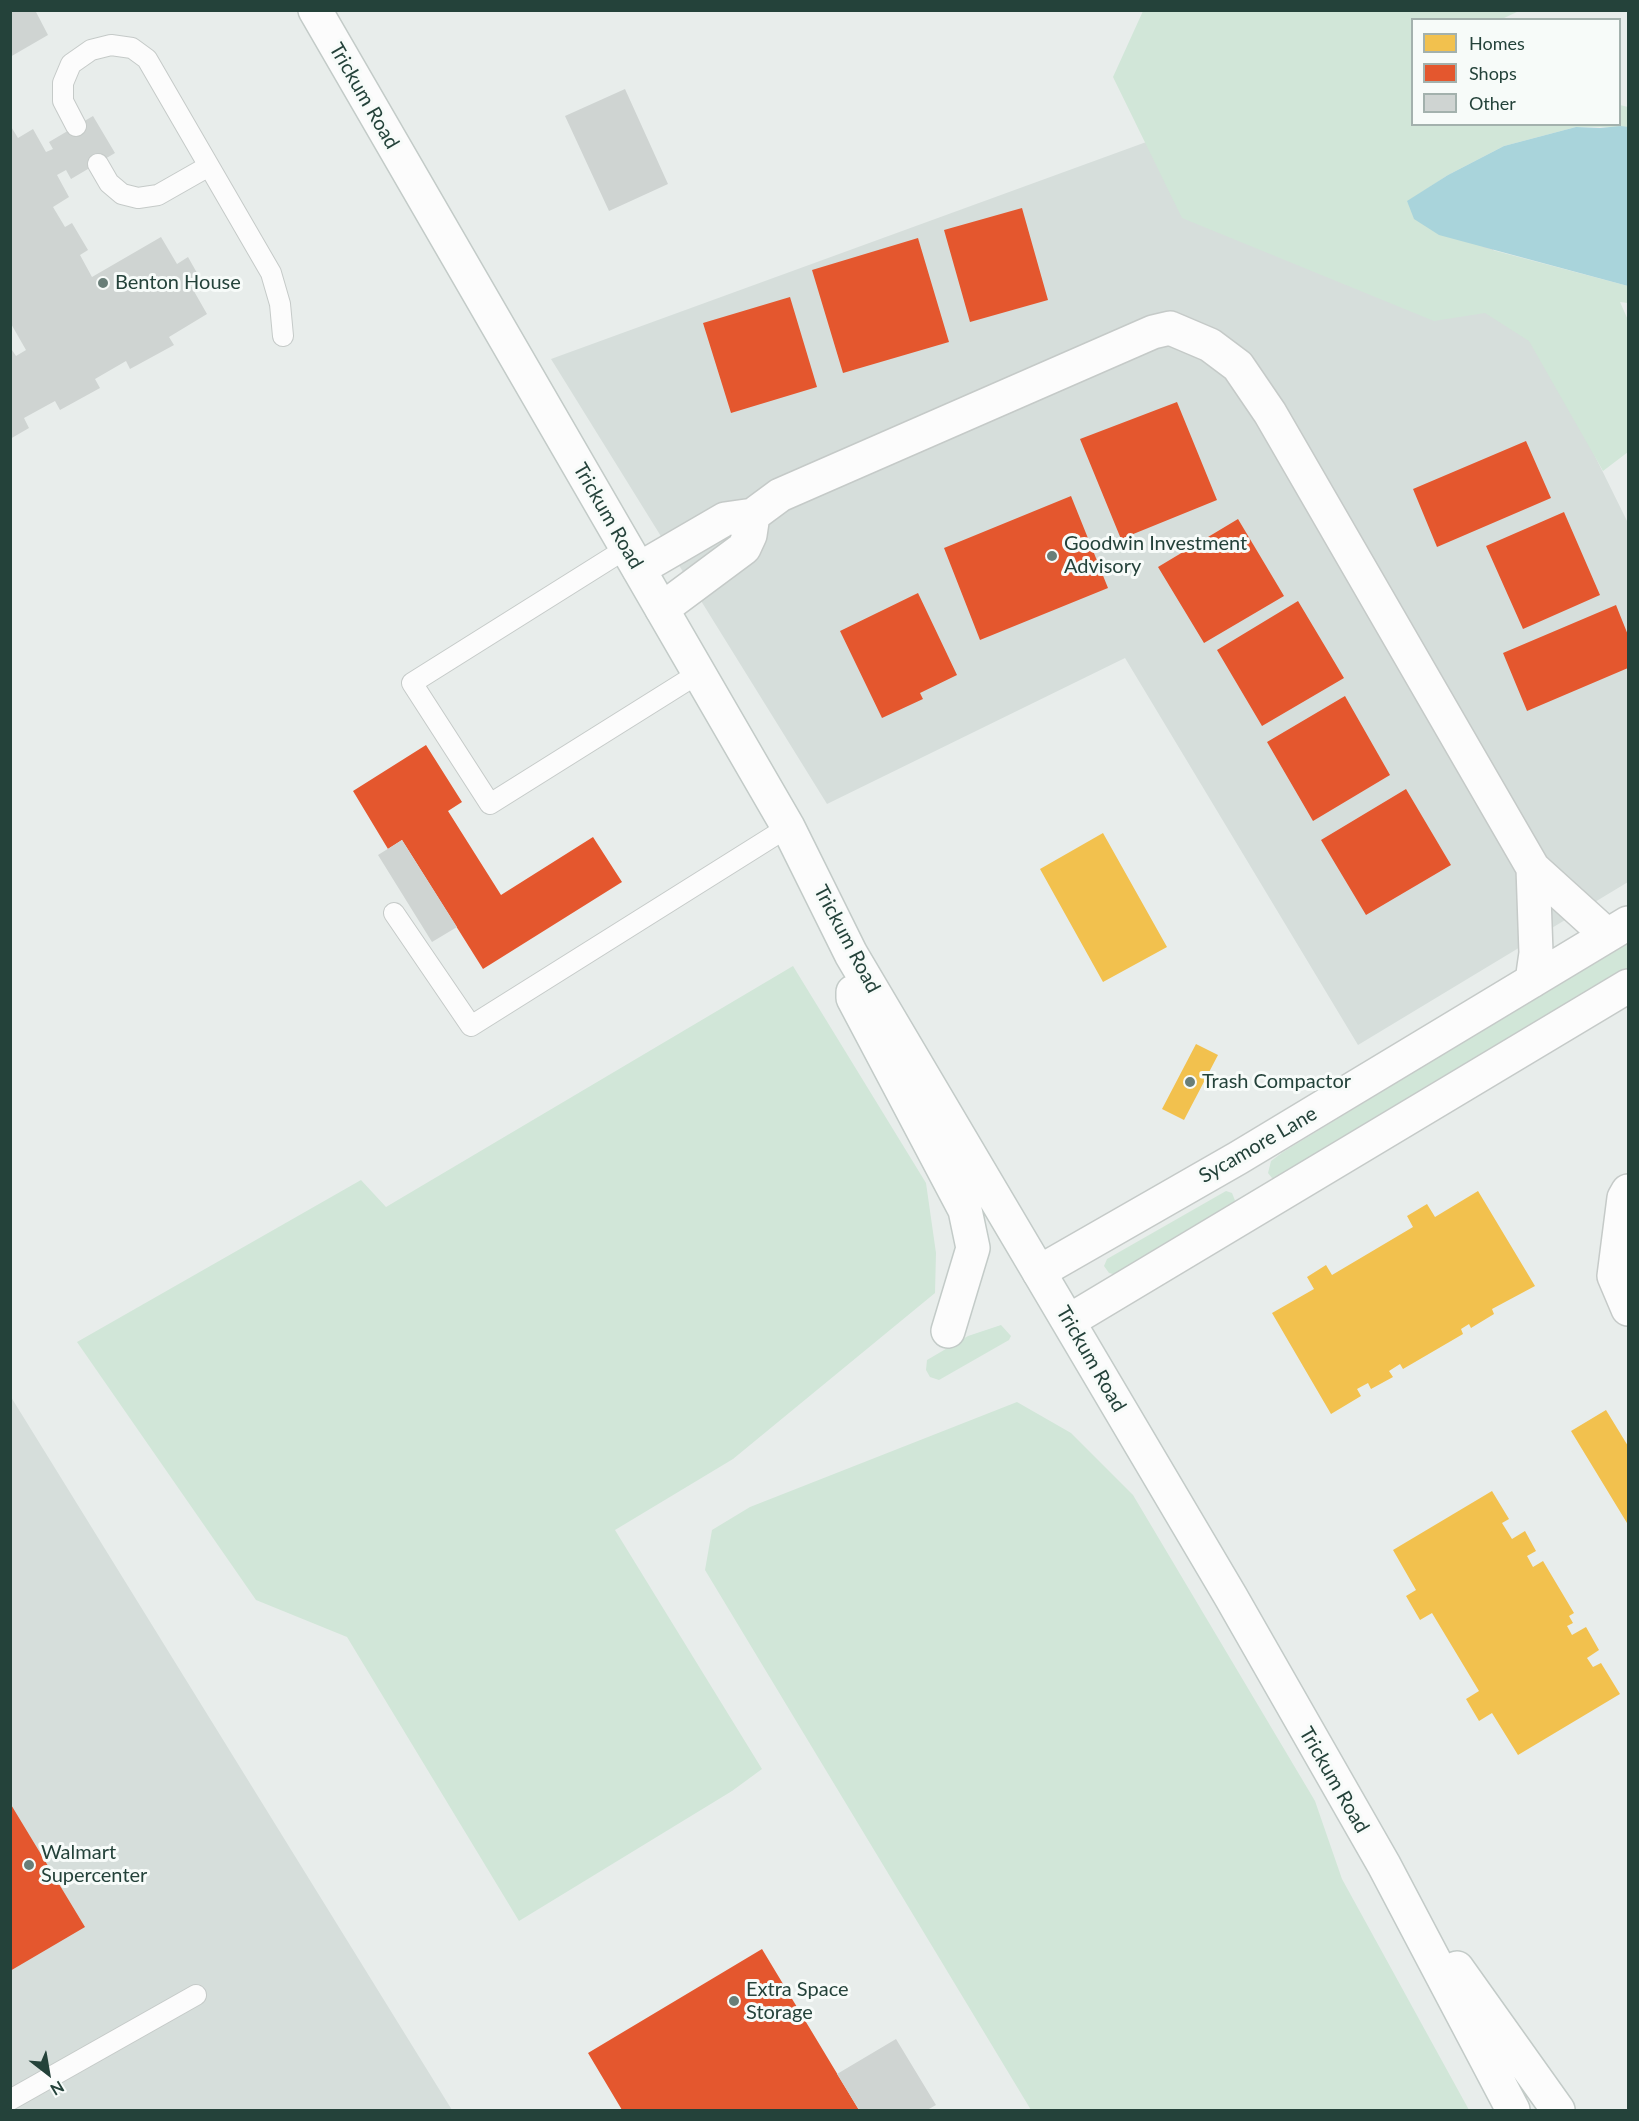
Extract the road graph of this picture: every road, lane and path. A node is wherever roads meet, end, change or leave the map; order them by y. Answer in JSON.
{"nodes":[{"id":1,"x":315,"y":10,"type":"edge"},
{"id":2,"x":76,"y":126,"type":"dead end"},
{"id":3,"x":98,"y":164,"type":"dead end"},
{"id":4,"x":209,"y":166,"type":"junction"},
{"id":5,"x":283,"y":336,"type":"dead end"},
{"id":6,"x":753,"y":514,"type":"junction"},
{"id":7,"x":633,"y":559,"type":"junction"},
{"id":8,"x":662,"y":609,"type":"junction"},
{"id":9,"x":699,"y":673,"type":"junction"},
{"id":10,"x":789,"y":827,"type":"junction"},
{"id":11,"x":1533,"y":868,"type":"junction"},
{"id":12,"x":394,"y":913,"type":"dead end"},
{"id":13,"x":1618,"y":929,"type":"edge"},
{"id":14,"x":854,"y":958,"type":"junction"},
{"id":15,"x":1532,"y":981,"type":"junction"},
{"id":16,"x":1629,"y":986,"type":"edge"},
{"id":17,"x":1629,"y":1191,"type":"edge"},
{"id":18,"x":1039,"y":1272,"type":"junction"},
{"id":19,"x":1629,"y":1309,"type":"edge"},
{"id":20,"x":1069,"y":1321,"type":"junction"},
{"id":21,"x":948,"y":1330,"type":"dead end"},
{"id":22,"x":1384,"y":1865,"type":"junction"},
{"id":23,"x":196,"y":1995,"type":"dead end"},
{"id":24,"x":10,"y":2100,"type":"edge"},
{"id":25,"x":1513,"y":2110,"type":"edge"},
{"id":26,"x":1558,"y":2110,"type":"edge"}],
"edges":[{"from":1,"to":7,"type":"street","name":"Trickum Road"},
{"from":2,"to":4,"type":"lane"},
{"from":3,"to":4,"type":"lane"},
{"from":4,"to":5,"type":"lane"},
{"from":6,"to":7,"type":"street"},
{"from":6,"to":8,"type":"street"},
{"from":6,"to":11,"type":"street"},
{"from":7,"to":8,"type":"street","name":"Trickum Road"},
{"from":7,"to":9,"type":"lane"},
{"from":8,"to":9,"type":"street","name":"Trickum Road"},
{"from":9,"to":10,"type":"street","name":"Trickum Road"},
{"from":10,"to":12,"type":"lane"},
{"from":10,"to":14,"type":"street","name":"Trickum Road"},
{"from":11,"to":13,"type":"street"},
{"from":11,"to":15,"type":"street"},
{"from":13,"to":15,"type":"street","name":"Sycamore Lane"},
{"from":14,"to":18,"type":"street","name":"Trickum Road"},
{"from":14,"to":21,"type":"street"},
{"from":15,"to":18,"type":"street","name":"Sycamore Lane"},
{"from":16,"to":20,"type":"street"},
{"from":17,"to":19,"type":"street"},
{"from":18,"to":20,"type":"street","name":"Trickum Road"},
{"from":20,"to":22,"type":"street","name":"Trickum Road"},
{"from":22,"to":25,"type":"street","name":"Trickum Road"},
{"from":22,"to":26,"type":"street","name":"Trickum Road"},
{"from":23,"to":24,"type":"lane"}]}
